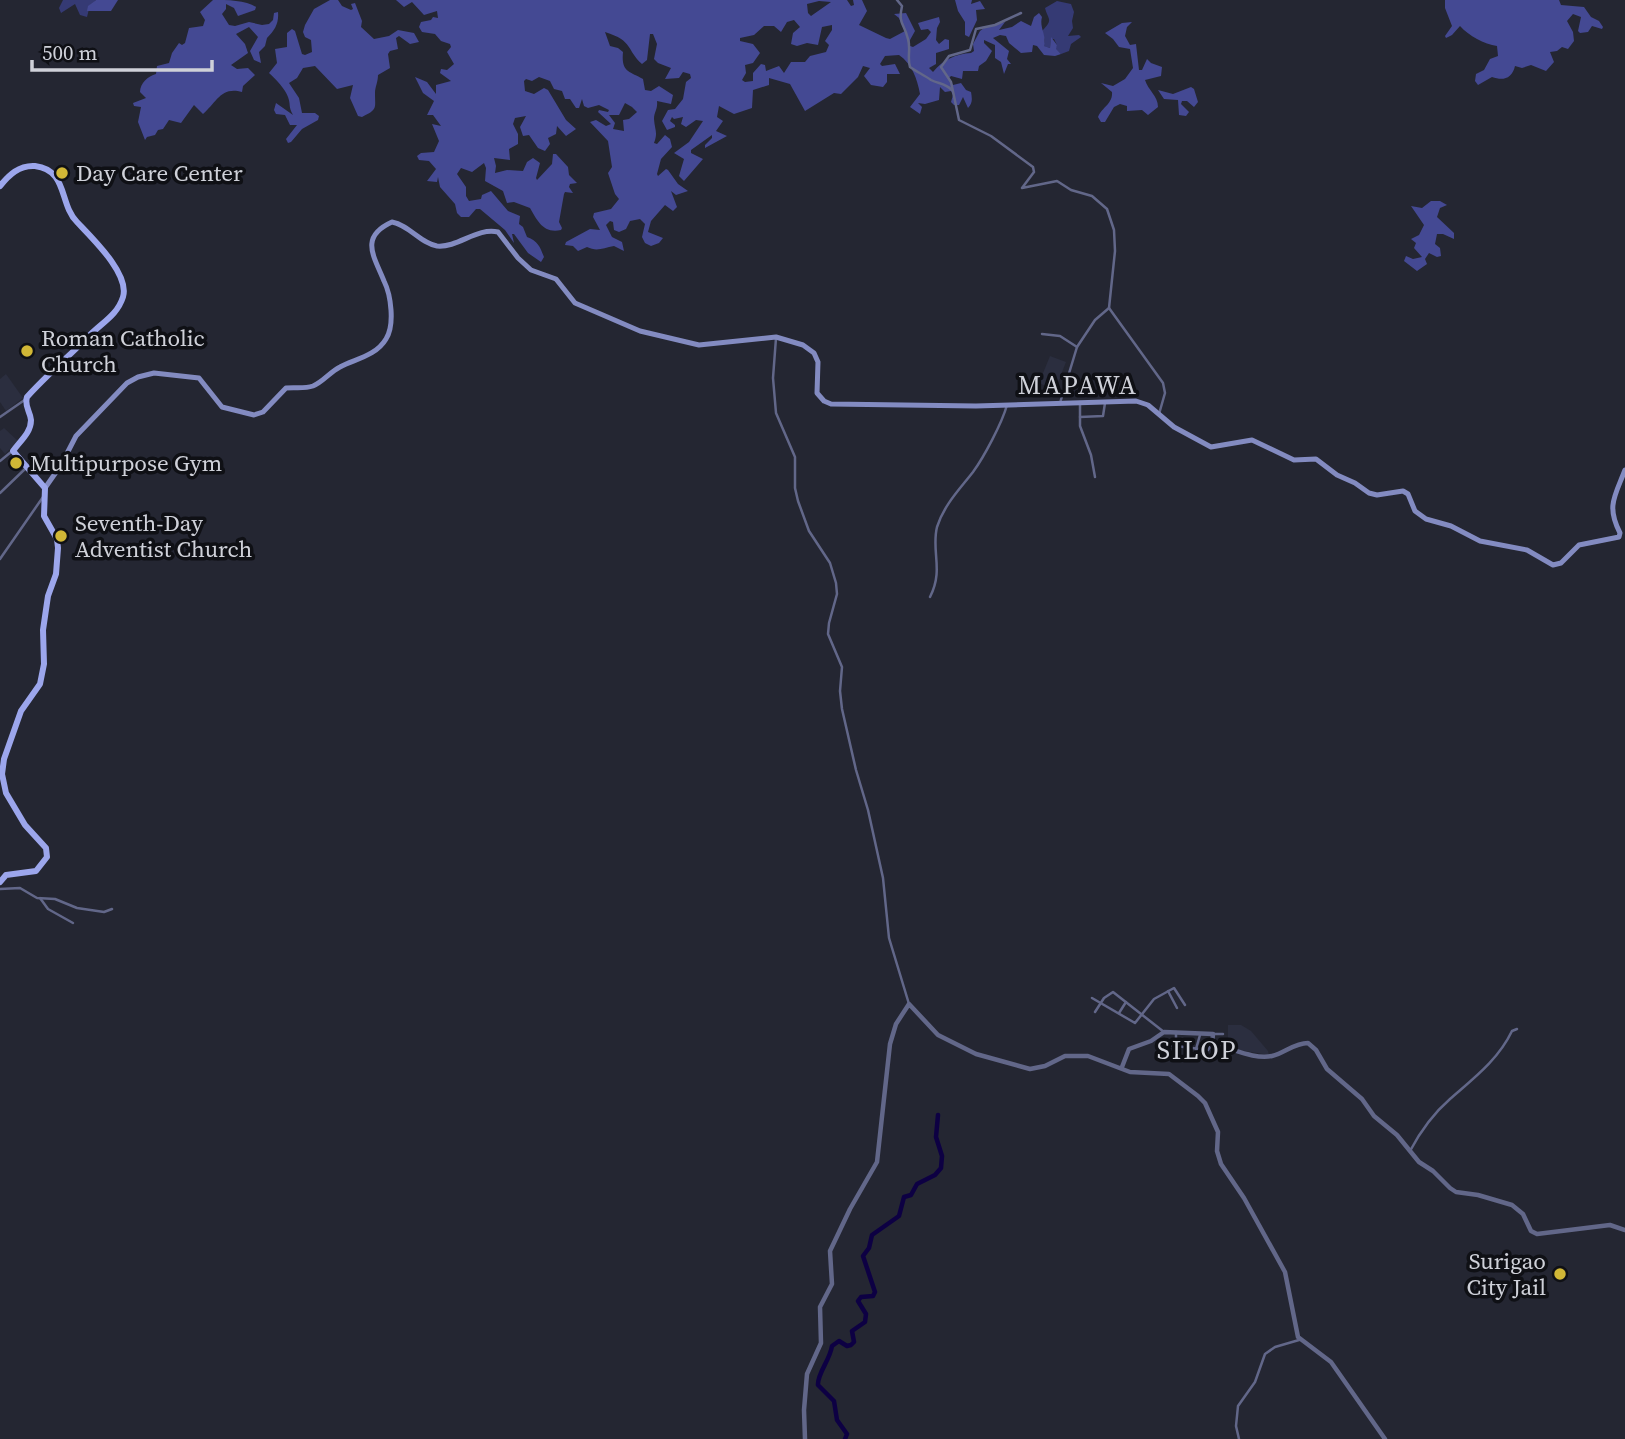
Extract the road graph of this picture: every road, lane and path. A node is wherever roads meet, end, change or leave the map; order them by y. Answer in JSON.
{"nodes":[{"id":1,"x":897,"y":0,"type":"edge"},
{"id":2,"x":1021,"y":13,"type":"dead end"},
{"id":3,"x":954,"y":93,"type":"junction"},
{"id":4,"x":0,"y":186,"type":"edge"},
{"id":5,"x":1109,"y":308,"type":"junction"},
{"id":6,"x":1042,"y":334,"type":"dead end"},
{"id":7,"x":776,"y":337,"type":"junction"},
{"id":8,"x":1077,"y":347,"type":"junction"},
{"id":9,"x":26,"y":399,"type":"junction"},
{"id":10,"x":1105,"y":401,"type":"junction"},
{"id":11,"x":1080,"y":402,"type":"junction"},
{"id":12,"x":1060,"y":403,"type":"junction"},
{"id":13,"x":1007,"y":405,"type":"junction"},
{"id":14,"x":1159,"y":414,"type":"junction"},
{"id":15,"x":0,"y":417,"type":"edge"},
{"id":16,"x":1080,"y":417,"type":"junction"},
{"id":17,"x":13,"y":451,"type":"junction"},
{"id":18,"x":0,"y":461,"type":"edge"},
{"id":19,"x":1625,"y":470,"type":"edge"},
{"id":20,"x":29,"y":472,"type":"junction"},
{"id":21,"x":1095,"y":477,"type":"dead end"},
{"id":22,"x":43,"y":486,"type":"junction"},
{"id":23,"x":0,"y":493,"type":"edge"},
{"id":24,"x":43,"y":497,"type":"junction"},
{"id":25,"x":0,"y":559,"type":"edge"},
{"id":26,"x":930,"y":597,"type":"dead end"},
{"id":27,"x":0,"y":882,"type":"edge"},
{"id":28,"x":0,"y":889,"type":"edge"},
{"id":29,"x":40,"y":898,"type":"junction"},
{"id":30,"x":112,"y":909,"type":"dead end"},
{"id":31,"x":73,"y":923,"type":"dead end"},
{"id":32,"x":1168,"y":991,"type":"junction"},
{"id":33,"x":1093,"y":998,"type":"dead end"},
{"id":34,"x":1181,"y":998,"type":"junction"},
{"id":35,"x":1126,"y":1002,"type":"junction"},
{"id":36,"x":1173,"y":1002,"type":"junction"},
{"id":37,"x":1101,"y":1003,"type":"junction"},
{"id":38,"x":909,"y":1004,"type":"junction"},
{"id":39,"x":1185,"y":1005,"type":"dead end"},
{"id":40,"x":1177,"y":1008,"type":"dead end"},
{"id":41,"x":1095,"y":1012,"type":"dead end"},
{"id":42,"x":1119,"y":1013,"type":"junction"},
{"id":43,"x":1142,"y":1015,"type":"junction"},
{"id":44,"x":1517,"y":1030,"type":"dead end"},
{"id":45,"x":1164,"y":1032,"type":"junction"},
{"id":46,"x":1176,"y":1032,"type":"junction"},
{"id":47,"x":1200,"y":1033,"type":"junction"},
{"id":48,"x":1213,"y":1034,"type":"junction"},
{"id":49,"x":1223,"y":1034,"type":"dead end"},
{"id":50,"x":1212,"y":1044,"type":"junction"},
{"id":51,"x":1168,"y":1045,"type":"dead end"},
{"id":52,"x":1176,"y":1046,"type":"junction"},
{"id":53,"x":1196,"y":1049,"type":"junction"},
{"id":54,"x":1122,"y":1067,"type":"junction"},
{"id":55,"x":1410,"y":1152,"type":"junction"},
{"id":56,"x":1625,"y":1230,"type":"edge"},
{"id":57,"x":1299,"y":1340,"type":"junction"},
{"id":58,"x":805,"y":1439,"type":"edge"},
{"id":59,"x":1239,"y":1439,"type":"edge"},
{"id":60,"x":1385,"y":1439,"type":"edge"}],
"edges":[{"from":1,"to":3,"type":"street"},
{"from":2,"to":3,"type":"street"},
{"from":3,"to":5,"type":"street"},
{"from":4,"to":9,"type":"main road"},
{"from":5,"to":8,"type":"street"},
{"from":5,"to":14,"type":"street"},
{"from":6,"to":8,"type":"street"},
{"from":7,"to":13,"type":"main road"},
{"from":7,"to":22,"type":"main road"},
{"from":7,"to":38,"type":"street"},
{"from":8,"to":12,"type":"street"},
{"from":9,"to":15,"type":"street"},
{"from":9,"to":17,"type":"main road"},
{"from":10,"to":11,"type":"main road"},
{"from":10,"to":14,"type":"main road"},
{"from":10,"to":16,"type":"street"},
{"from":11,"to":12,"type":"main road"},
{"from":11,"to":16,"type":"street"},
{"from":12,"to":13,"type":"main road"},
{"from":13,"to":26,"type":"street"},
{"from":14,"to":19,"type":"main road"},
{"from":16,"to":21,"type":"street"},
{"from":17,"to":18,"type":"street"},
{"from":17,"to":20,"type":"main road"},
{"from":20,"to":22,"type":"main road"},
{"from":20,"to":23,"type":"street"},
{"from":22,"to":24,"type":"main road"},
{"from":24,"to":25,"type":"street"},
{"from":24,"to":27,"type":"main road"},
{"from":28,"to":29,"type":"street"},
{"from":29,"to":30,"type":"street"},
{"from":29,"to":31,"type":"street"},
{"from":32,"to":34,"type":"street"},
{"from":32,"to":36,"type":"street"},
{"from":32,"to":43,"type":"street"},
{"from":33,"to":37,"type":"street"},
{"from":34,"to":36,"type":"street"},
{"from":34,"to":39,"type":"street"},
{"from":35,"to":37,"type":"street"},
{"from":35,"to":42,"type":"street"},
{"from":35,"to":43,"type":"street"},
{"from":36,"to":40,"type":"street"},
{"from":37,"to":41,"type":"street"},
{"from":37,"to":42,"type":"street"},
{"from":38,"to":54,"type":"street"},
{"from":38,"to":58,"type":"street"},
{"from":42,"to":43,"type":"street"},
{"from":43,"to":45,"type":"street"},
{"from":44,"to":55,"type":"street"},
{"from":45,"to":46,"type":"street"},
{"from":45,"to":54,"type":"street"},
{"from":46,"to":47,"type":"street"},
{"from":46,"to":52,"type":"street"},
{"from":47,"to":48,"type":"street"},
{"from":47,"to":53,"type":"street"},
{"from":48,"to":49,"type":"street"},
{"from":48,"to":50,"type":"street"},
{"from":50,"to":53,"type":"street"},
{"from":50,"to":55,"type":"street"},
{"from":51,"to":52,"type":"street"},
{"from":52,"to":53,"type":"street"},
{"from":54,"to":57,"type":"street"},
{"from":55,"to":56,"type":"street"},
{"from":57,"to":59,"type":"street"},
{"from":57,"to":60,"type":"street"}]}
